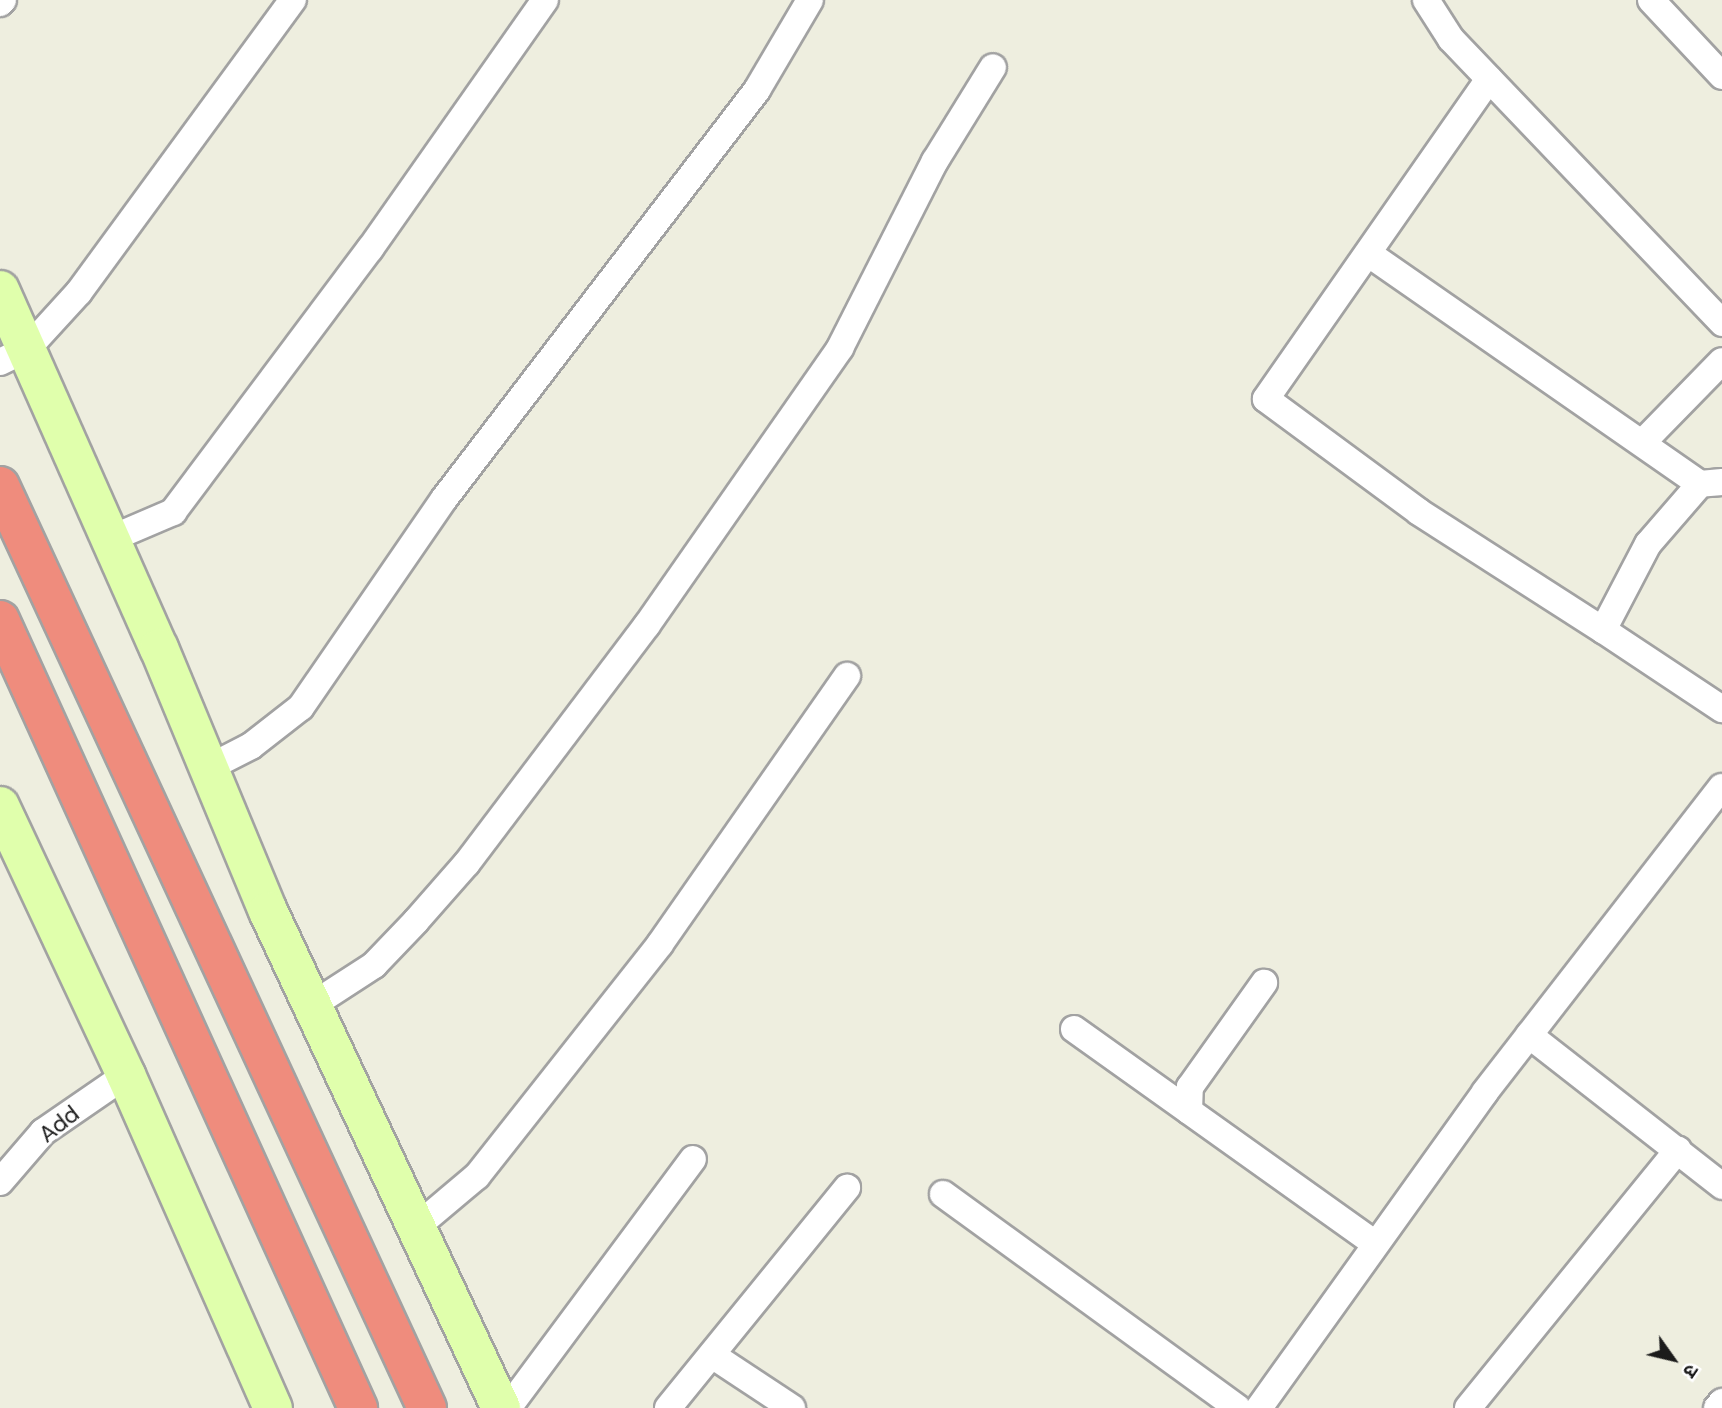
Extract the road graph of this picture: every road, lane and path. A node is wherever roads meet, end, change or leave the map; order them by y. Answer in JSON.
{"nodes":[{"id":1,"x":293,"y":0,"type":"edge"},
{"id":2,"x":545,"y":0,"type":"edge"},
{"id":3,"x":810,"y":0,"type":"edge"},
{"id":4,"x":1426,"y":0,"type":"edge"},
{"id":5,"x":1651,"y":0,"type":"edge"},
{"id":6,"x":993,"y":67,"type":"dead end"},
{"id":7,"x":1722,"y":76,"type":"edge"},
{"id":8,"x":1489,"y":79,"type":"junction"},
{"id":9,"x":1369,"y":254,"type":"junction"},
{"id":10,"x":0,"y":290,"type":"edge"},
{"id":11,"x":1722,"y":323,"type":"edge"},
{"id":12,"x":13,"y":355,"type":"edge"},
{"id":13,"x":1722,"y":361,"type":"edge"},
{"id":14,"x":1643,"y":442,"type":"junction"},
{"id":15,"x":1711,"y":483,"type":"edge"},
{"id":16,"x":0,"y":486,"type":"edge"},
{"id":17,"x":110,"y":539,"type":"junction"},
{"id":18,"x":0,"y":620,"type":"edge"},
{"id":19,"x":1604,"y":630,"type":"junction"},
{"id":20,"x":847,"y":676,"type":"dead end"},
{"id":21,"x":1722,"y":709,"type":"edge"},
{"id":22,"x":208,"y":768,"type":"junction"},
{"id":23,"x":1722,"y":787,"type":"edge"},
{"id":24,"x":0,"y":806,"type":"edge"},
{"id":25,"x":10,"y":856,"type":"edge"},
{"id":26,"x":1264,"y":983,"type":"dead end"},
{"id":27,"x":314,"y":1004,"type":"junction"},
{"id":28,"x":1074,"y":1028,"type":"dead end"},
{"id":29,"x":1529,"y":1035,"type":"junction"},
{"id":30,"x":126,"y":1075,"type":"junction"},
{"id":31,"x":1189,"y":1111,"type":"junction"},
{"id":32,"x":1678,"y":1150,"type":"junction"},
{"id":33,"x":693,"y":1159,"type":"dead end"},
{"id":34,"x":0,"y":1182,"type":"edge"},
{"id":35,"x":1722,"y":1186,"type":"edge"},
{"id":36,"x":847,"y":1188,"type":"dead end"},
{"id":37,"x":943,"y":1194,"type":"dead end"},
{"id":38,"x":414,"y":1229,"type":"junction"},
{"id":39,"x":1374,"y":1243,"type":"junction"},
{"id":40,"x":712,"y":1355,"type":"junction"},
{"id":41,"x":1722,"y":1402,"type":"edge"},
{"id":42,"x":273,"y":1408,"type":"edge"},
{"id":43,"x":358,"y":1408,"type":"edge"},
{"id":44,"x":427,"y":1408,"type":"edge"},
{"id":45,"x":501,"y":1408,"type":"edge"},
{"id":46,"x":508,"y":1408,"type":"edge"},
{"id":47,"x":668,"y":1408,"type":"edge"},
{"id":48,"x":792,"y":1408,"type":"edge"},
{"id":49,"x":1238,"y":1408,"type":"edge"},
{"id":50,"x":1259,"y":1408,"type":"edge"},
{"id":51,"x":1468,"y":1408,"type":"edge"},
{"id":52,"x":1717,"y":1408,"type":"edge"}],
"edges":[{"from":1,"to":12,"type":"street"},
{"from":2,"to":17,"type":"street"},
{"from":3,"to":22,"type":"street"},
{"from":4,"to":8,"type":"street"},
{"from":5,"to":7,"type":"street"},
{"from":6,"to":27,"type":"street"},
{"from":8,"to":9,"type":"street"},
{"from":8,"to":11,"type":"street"},
{"from":9,"to":14,"type":"street"},
{"from":9,"to":19,"type":"street"},
{"from":10,"to":12,"type":"main road"},
{"from":12,"to":17,"type":"main road"},
{"from":13,"to":14,"type":"street"},
{"from":14,"to":15,"type":"street"},
{"from":15,"to":19,"type":"street"},
{"from":16,"to":44,"type":"highway"},
{"from":17,"to":22,"type":"main road"},
{"from":18,"to":43,"type":"highway"},
{"from":19,"to":21,"type":"street"},
{"from":20,"to":38,"type":"street"},
{"from":22,"to":27,"type":"main road"},
{"from":23,"to":29,"type":"street"},
{"from":24,"to":25,"type":"main road"},
{"from":25,"to":30,"type":"main road"},
{"from":26,"to":31,"type":"street"},
{"from":27,"to":38,"type":"main road"},
{"from":28,"to":31,"type":"street"},
{"from":29,"to":32,"type":"street"},
{"from":29,"to":39,"type":"street"},
{"from":30,"to":34,"type":"street","name":"Add"},
{"from":30,"to":42,"type":"main road"},
{"from":31,"to":39,"type":"street"},
{"from":32,"to":35,"type":"street"},
{"from":32,"to":51,"type":"street"},
{"from":33,"to":46,"type":"street"},
{"from":36,"to":40,"type":"street"},
{"from":37,"to":49,"type":"street"},
{"from":38,"to":45,"type":"main road"},
{"from":39,"to":50,"type":"street"},
{"from":40,"to":47,"type":"street"},
{"from":40,"to":48,"type":"street"},
{"from":41,"to":52,"type":"street"}]}
